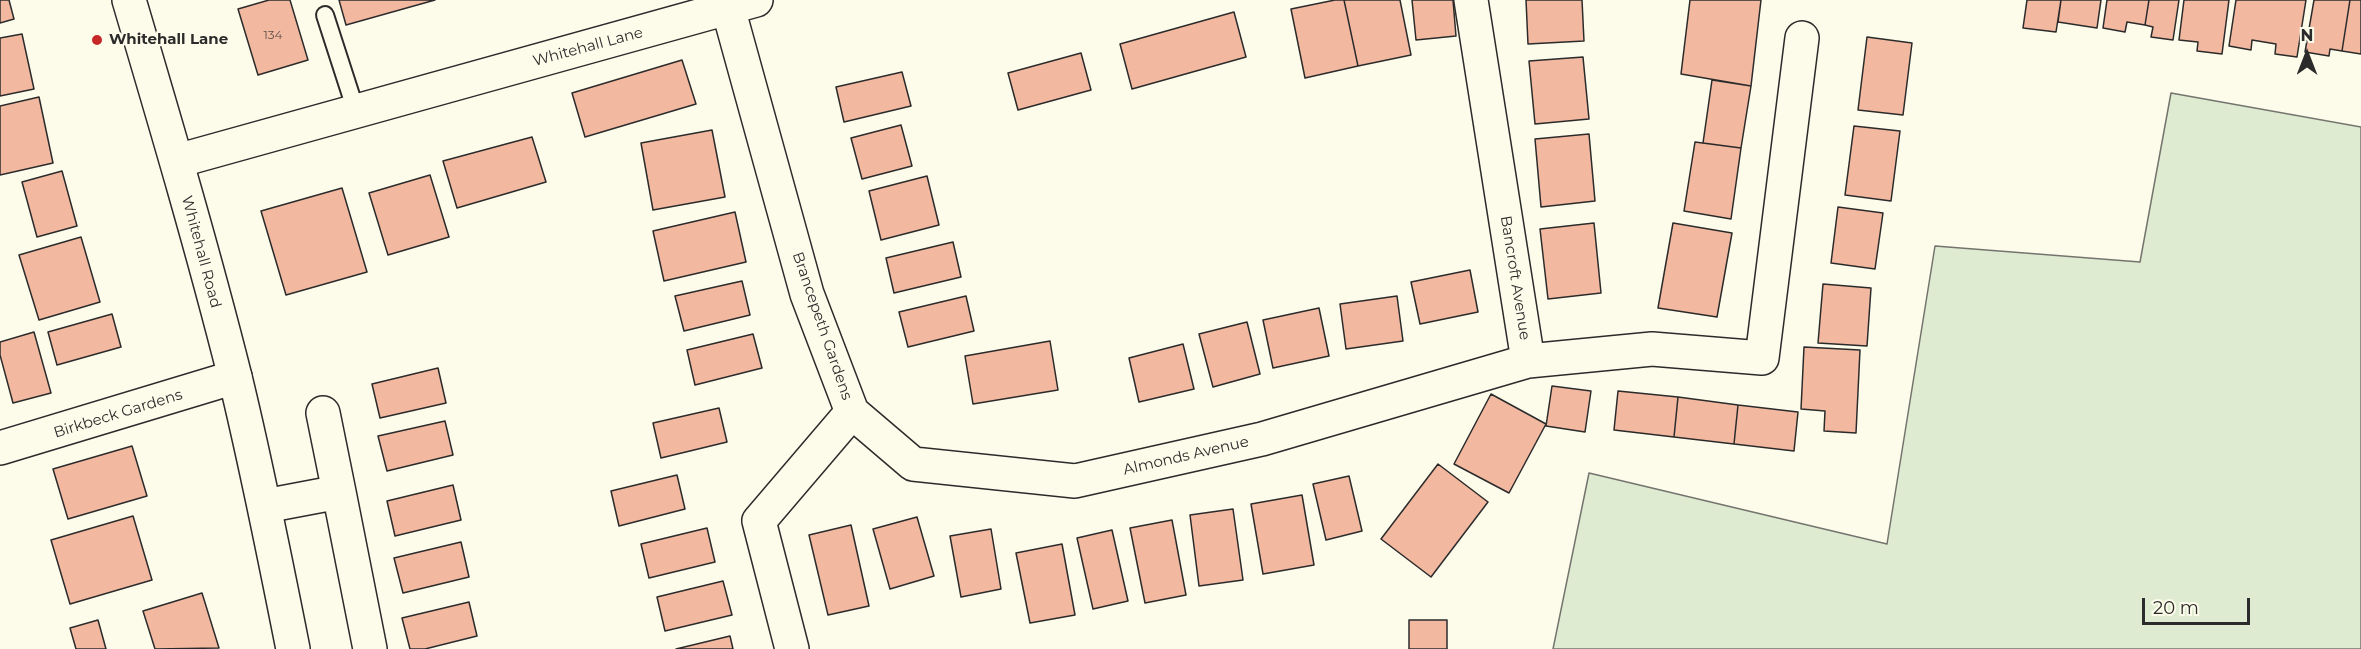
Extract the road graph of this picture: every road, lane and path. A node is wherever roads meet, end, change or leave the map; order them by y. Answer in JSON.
{"nodes":[{"id":1,"x":129,"y":0,"type":"edge"},
{"id":2,"x":1471,"y":0,"type":"edge"},
{"id":3,"x":742,"y":4,"type":"edge"},
{"id":4,"x":325,"y":15,"type":"dead end"},
{"id":5,"x":1802,"y":38,"type":"dead end"},
{"id":6,"x":356,"y":111,"type":"junction"},
{"id":7,"x":177,"y":161,"type":"junction"},
{"id":8,"x":1528,"y":361,"type":"junction"},
{"id":9,"x":235,"y":378,"type":"junction"},
{"id":10,"x":852,"y":412,"type":"junction"},
{"id":11,"x":323,"y":413,"type":"dead end"},
{"id":12,"x":0,"y":448,"type":"edge"},
{"id":13,"x":339,"y":492,"type":"junction"},
{"id":14,"x":265,"y":506,"type":"junction"},
{"id":15,"x":293,"y":649,"type":"edge"},
{"id":16,"x":370,"y":649,"type":"edge"},
{"id":17,"x":792,"y":649,"type":"edge"}],
"edges":[{"from":1,"to":7,"type":"street","name":"Whitehall Road"},
{"from":2,"to":8,"type":"street","name":"Bancroft Avenue"},
{"from":3,"to":6,"type":"street","name":"Whitehall Lane"},
{"from":3,"to":10,"type":"street","name":"Brancepeth Gardens"},
{"from":4,"to":6,"type":"lane"},
{"from":5,"to":8,"type":"street","name":"Bancroft Avenue"},
{"from":6,"to":7,"type":"street","name":"Whitehall Lane"},
{"from":7,"to":9,"type":"street","name":"Whitehall Road"},
{"from":8,"to":10,"type":"street","name":"Almonds Avenue"},
{"from":9,"to":12,"type":"street","name":"Birkbeck Gardens"},
{"from":9,"to":14,"type":"street","name":"Whitehall Road"},
{"from":10,"to":17,"type":"street","name":"Brancepeth Gardens"},
{"from":11,"to":13,"type":"street"},
{"from":13,"to":14,"type":"street"},
{"from":13,"to":16,"type":"street"},
{"from":14,"to":15,"type":"street","name":"Whitehall Road"}]}
